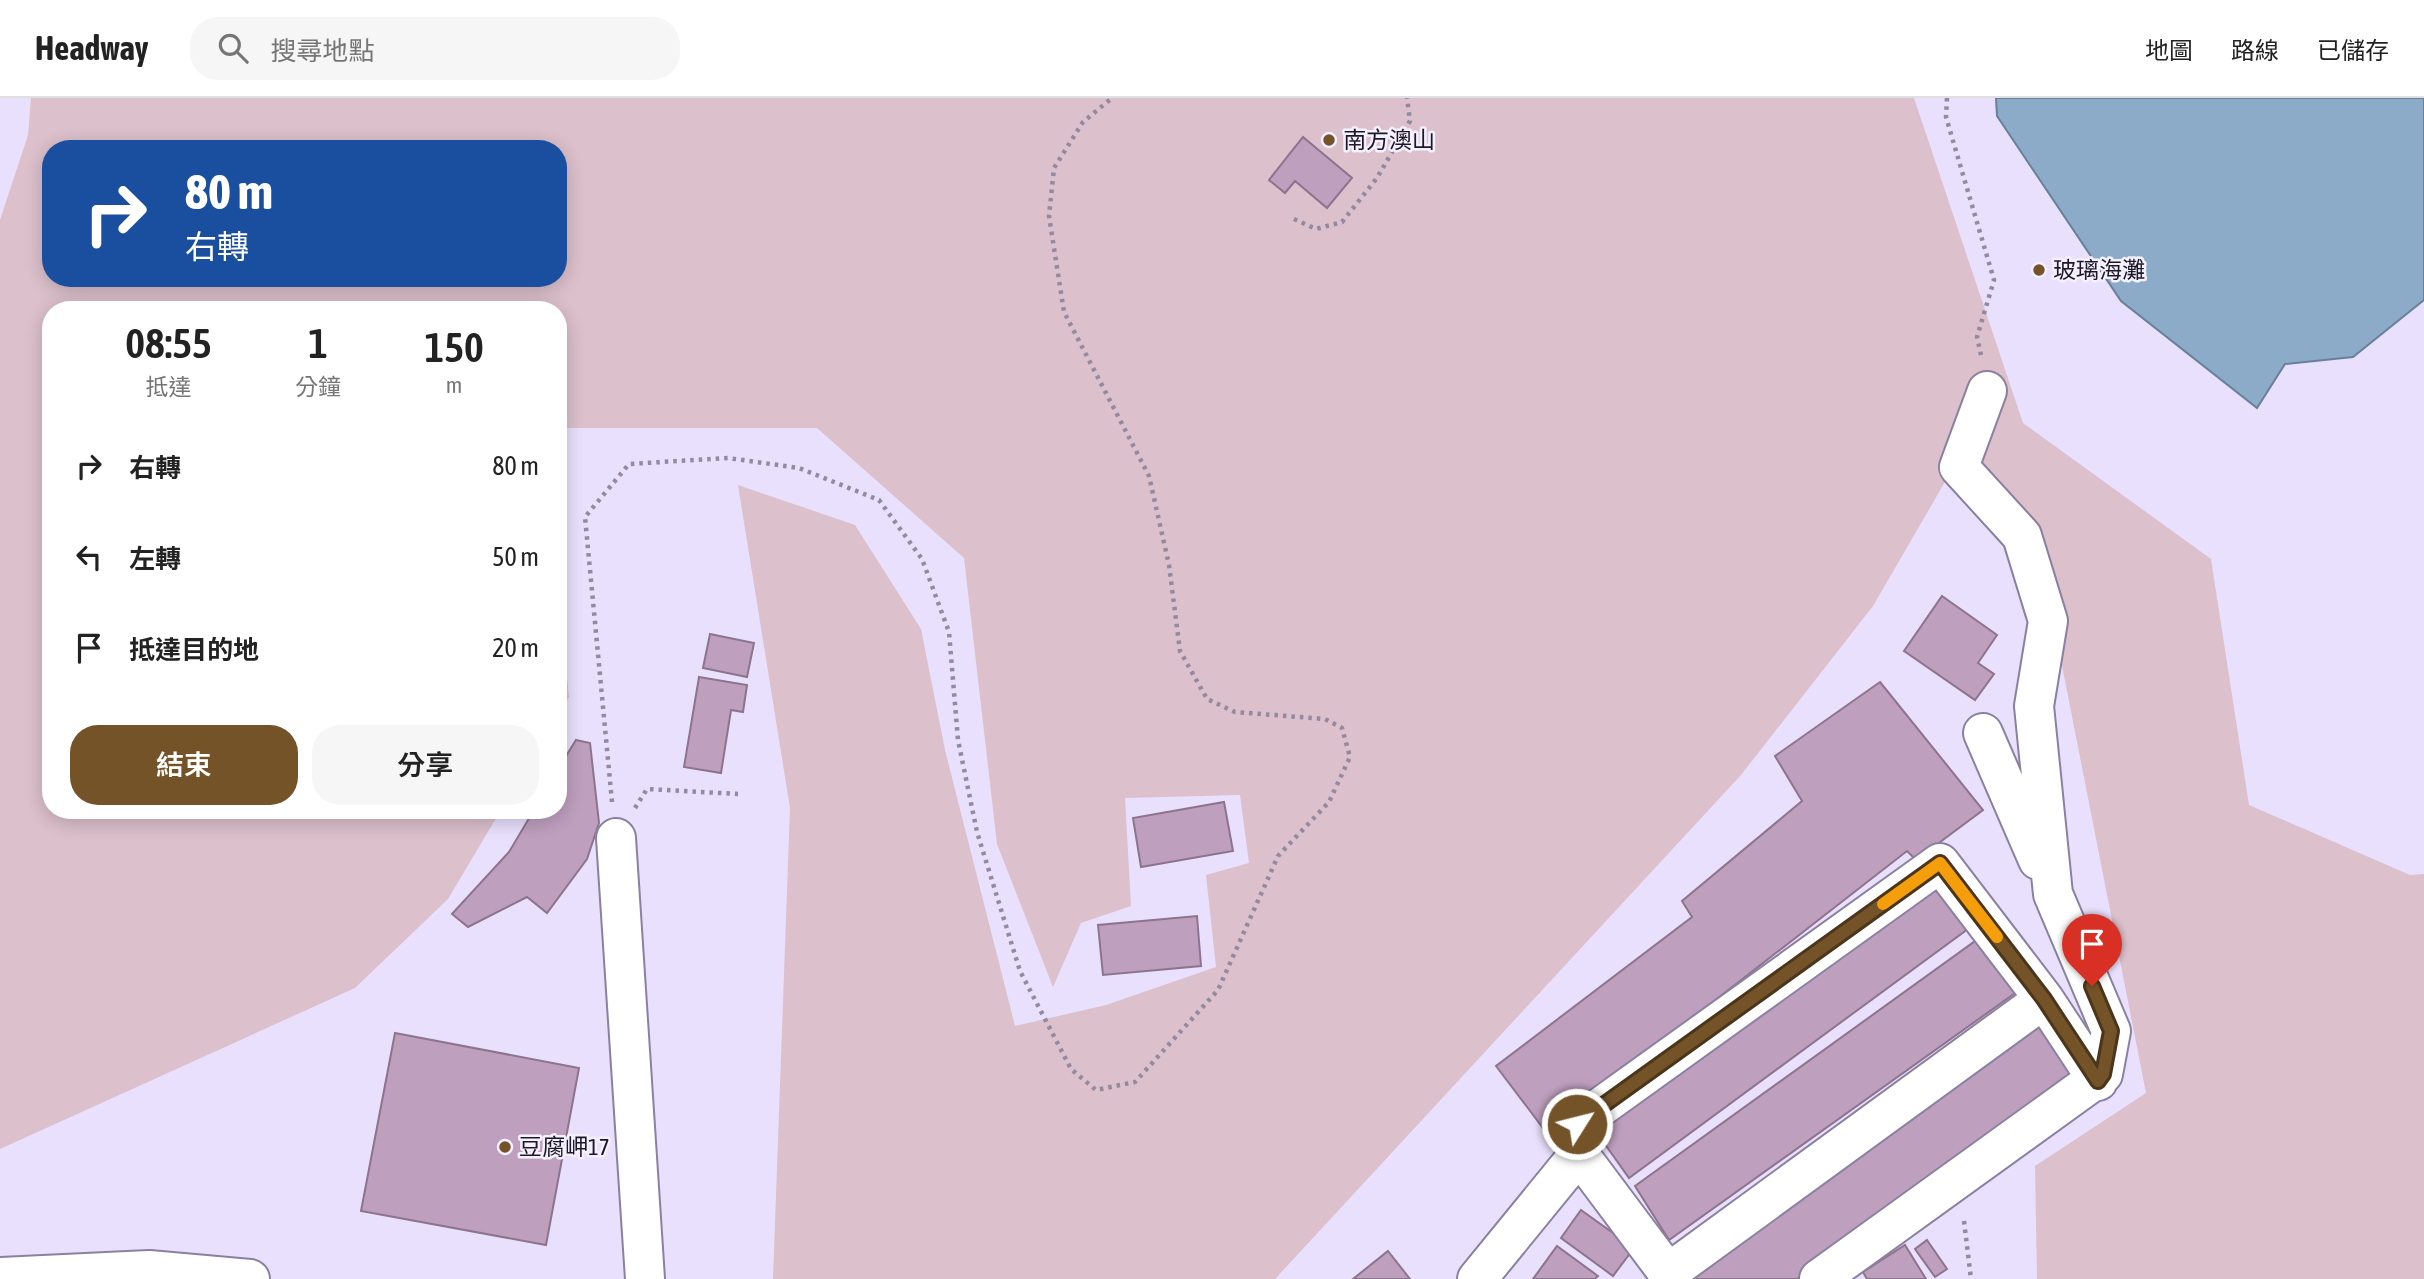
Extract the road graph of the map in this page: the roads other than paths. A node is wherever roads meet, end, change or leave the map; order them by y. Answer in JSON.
{"nodes":[{"id":1,"x":1987,"y":391,"type":"road end"},
{"id":2,"x":1983,"y":733,"type":"dead end"},
{"id":3,"x":616,"y":838,"type":"road end"},
{"id":4,"x":2053,"y":894,"type":"junction"},
{"id":5,"x":2044,"y":999,"type":"junction"},
{"id":6,"x":2098,"y":1081,"type":"junction"},
{"id":7,"x":1579,"y":1154,"type":"junction"},
{"id":8,"x":1668,"y":1276,"type":"edge"},
{"id":9,"x":0,"y":1277,"type":"edge"},
{"id":10,"x":250,"y":1279,"type":"edge"},
{"id":11,"x":645,"y":1279,"type":"edge"},
{"id":12,"x":1477,"y":1279,"type":"edge"},
{"id":13,"x":1819,"y":1279,"type":"edge"}],
"edges":[{"from":1,"to":4,"type":"street"},
{"from":2,"to":4,"type":"street"},
{"from":3,"to":11,"type":"street"},
{"from":4,"to":6,"type":"street"},
{"from":5,"to":6,"type":"street"},
{"from":5,"to":7,"type":"street"},
{"from":5,"to":8,"type":"street"},
{"from":6,"to":13,"type":"street"},
{"from":7,"to":8,"type":"street"},
{"from":7,"to":12,"type":"street"},
{"from":9,"to":10,"type":"street"}]}
